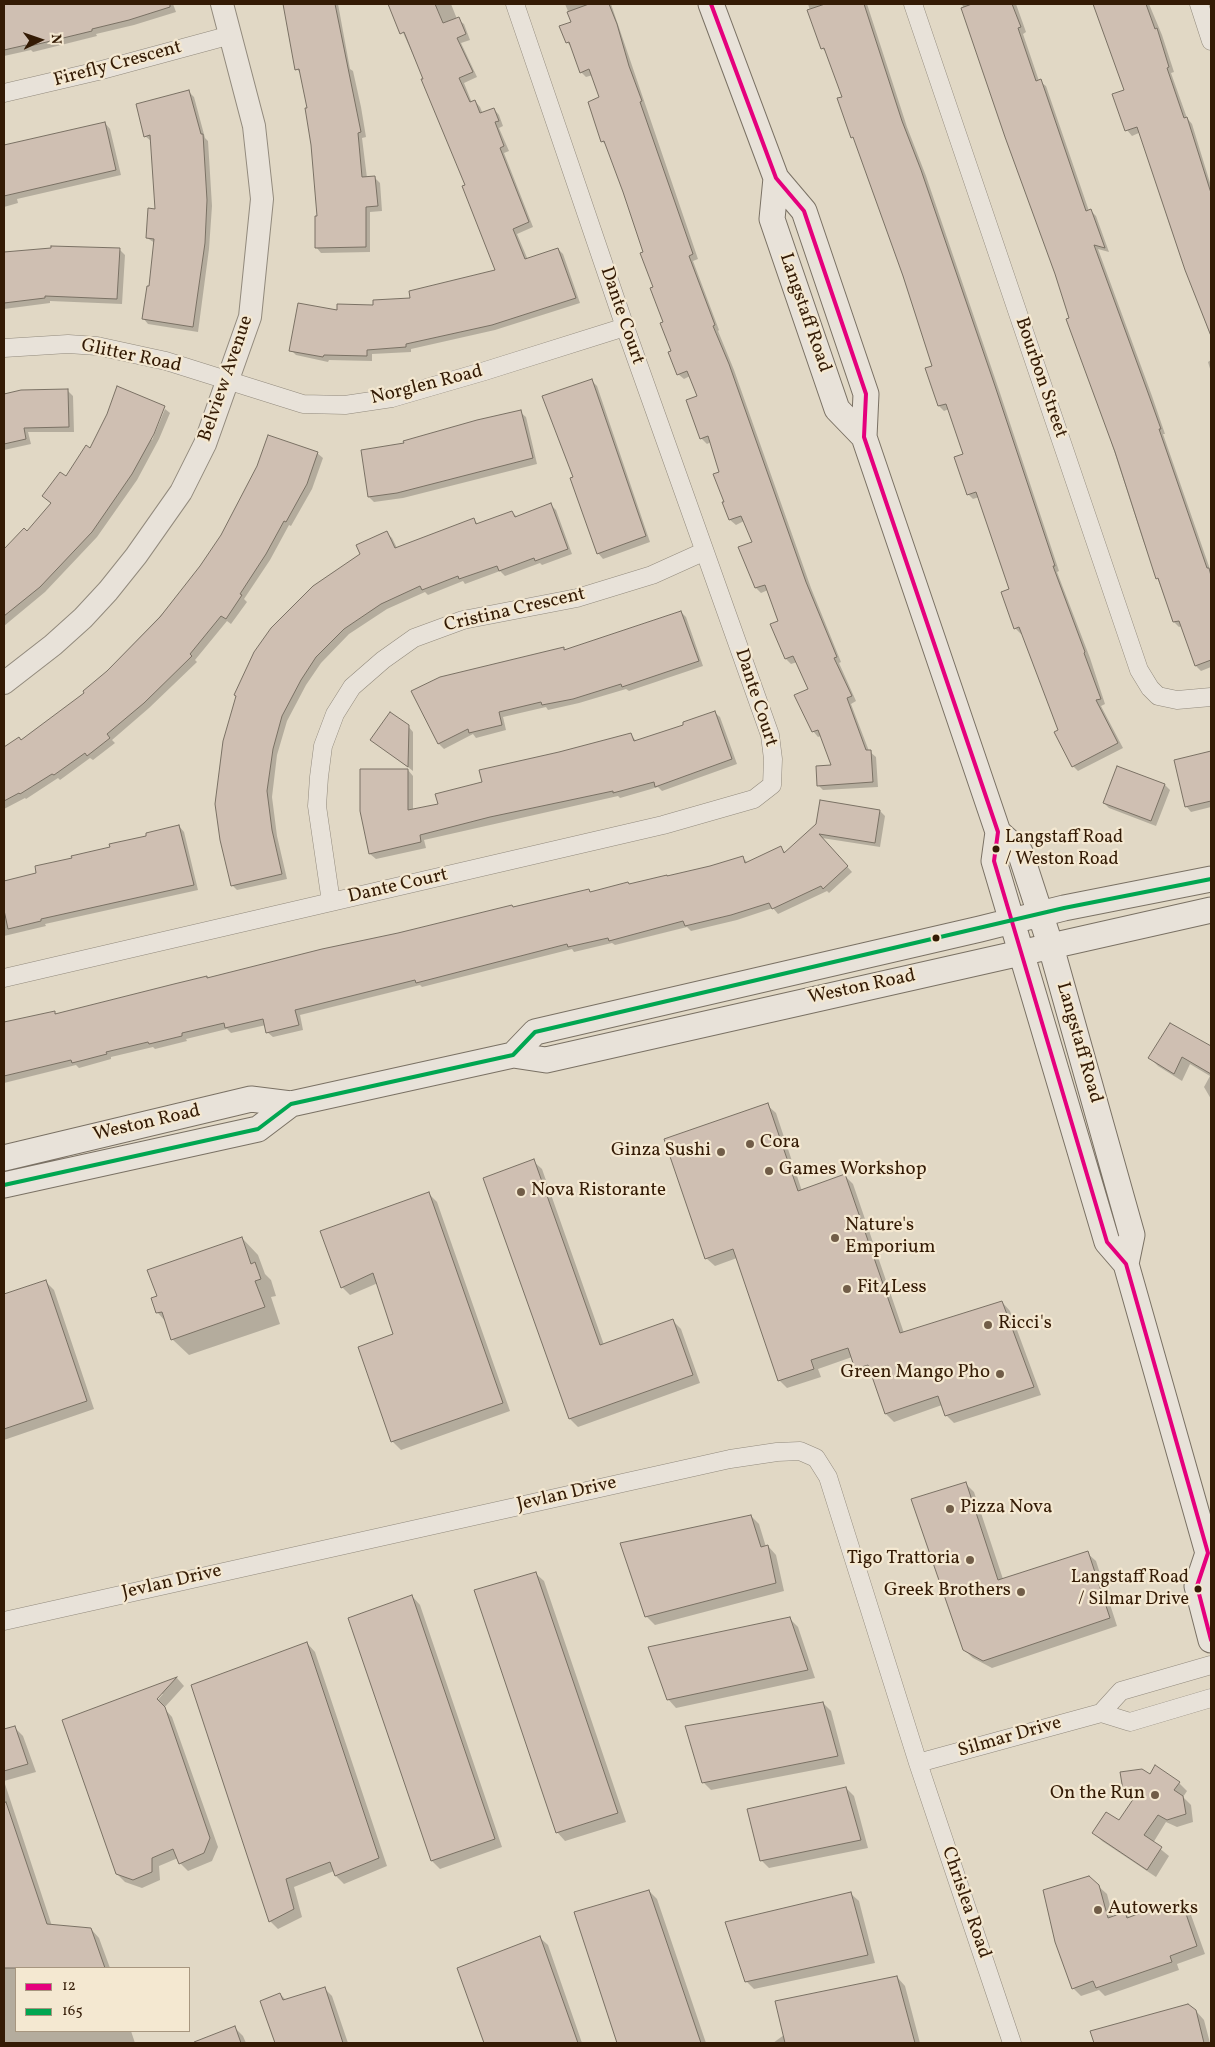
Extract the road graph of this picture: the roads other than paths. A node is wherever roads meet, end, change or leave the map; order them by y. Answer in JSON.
{"nodes":[{"id":1,"x":222,"y":4,"type":"edge"},
{"id":2,"x":515,"y":4,"type":"edge"},
{"id":3,"x":711,"y":4,"type":"edge"},
{"id":4,"x":912,"y":4,"type":"edge"},
{"id":5,"x":1199,"y":4,"type":"edge"},
{"id":6,"x":231,"y":35,"type":"junction"},
{"id":7,"x":1211,"y":41,"type":"edge"},
{"id":8,"x":4,"y":93,"type":"edge"},
{"id":9,"x":776,"y":178,"type":"junction"},
{"id":10,"x":625,"y":327,"type":"junction"},
{"id":11,"x":4,"y":348,"type":"edge"},
{"id":12,"x":226,"y":380,"type":"junction"},
{"id":13,"x":864,"y":437,"type":"junction"},
{"id":14,"x":703,"y":552,"type":"junction"},
{"id":15,"x":4,"y":683,"type":"edge"},
{"id":16,"x":1211,"y":697,"type":"edge"},
{"id":17,"x":998,"y":832,"type":"junction"},
{"id":18,"x":1211,"y":879,"type":"edge"},
{"id":19,"x":331,"y":902,"type":"junction"},
{"id":20,"x":1211,"y":910,"type":"edge"},
{"id":21,"x":1040,"y":914,"type":"junction"},
{"id":22,"x":1012,"y":920,"type":"junction"},
{"id":23,"x":1051,"y":947,"type":"junction"},
{"id":24,"x":1022,"y":954,"type":"junction"},
{"id":25,"x":4,"y":978,"type":"edge"},
{"id":26,"x":513,"y":1055,"type":"junction"},
{"id":27,"x":291,"y":1104,"type":"junction"},
{"id":28,"x":4,"y":1158,"type":"edge"},
{"id":29,"x":4,"y":1185,"type":"edge"},
{"id":30,"x":1126,"y":1264,"type":"junction"},
{"id":31,"x":1210,"y":1555,"type":"edge"},
{"id":32,"x":4,"y":1621,"type":"edge"},
{"id":33,"x":1211,"y":1640,"type":"edge"},
{"id":34,"x":1211,"y":1665,"type":"edge"},
{"id":35,"x":1211,"y":1698,"type":"edge"},
{"id":36,"x":1101,"y":1713,"type":"junction"},
{"id":37,"x":918,"y":1763,"type":"junction"},
{"id":38,"x":1012,"y":2043,"type":"edge"}],
"edges":[{"from":1,"to":6,"type":"street","name":"Belview Avenue"},
{"from":2,"to":10,"type":"street","name":"Dante Court"},
{"from":3,"to":9,"type":"main road","name":"Langstaff Road"},
{"from":4,"to":16,"type":"street","name":"Bourbon Street"},
{"from":5,"to":7,"type":"street"},
{"from":6,"to":8,"type":"street","name":"Firefly Crescent"},
{"from":6,"to":12,"type":"street","name":"Belview Avenue"},
{"from":9,"to":13,"type":"main road","name":"Langstaff Road"},
{"from":9,"to":13,"type":"main road","name":"Langstaff Road"},
{"from":10,"to":12,"type":"street","name":"Norglen Road"},
{"from":10,"to":14,"type":"street","name":"Dante Court"},
{"from":11,"to":12,"type":"street","name":"Glitter Road"},
{"from":12,"to":15,"type":"street","name":"Belview Avenue"},
{"from":13,"to":17,"type":"main road","name":"Langstaff Road"},
{"from":14,"to":19,"type":"street","name":"Cristina Crescent"},
{"from":14,"to":19,"type":"street","name":"Dante Court"},
{"from":17,"to":21,"type":"main road","name":"Langstaff Road"},
{"from":17,"to":22,"type":"main road","name":"Langstaff Road"},
{"from":18,"to":21,"type":"main road","name":"Weston Road"},
{"from":19,"to":25,"type":"street","name":"Dante Court"},
{"from":20,"to":23,"type":"main road","name":"Weston Road"},
{"from":21,"to":22,"type":"main road","name":"Weston Road"},
{"from":21,"to":23,"type":"main road","name":"Langstaff Road"},
{"from":22,"to":24,"type":"main road","name":"Langstaff Road"},
{"from":22,"to":26,"type":"main road","name":"Weston Road"},
{"from":23,"to":24,"type":"main road","name":"Weston Road"},
{"from":23,"to":30,"type":"main road","name":"Langstaff Road"},
{"from":24,"to":26,"type":"main road","name":"Weston Road"},
{"from":24,"to":30,"type":"main road","name":"Langstaff Road"},
{"from":26,"to":27,"type":"main road","name":"Weston Road"},
{"from":27,"to":28,"type":"main road","name":"Weston Road"},
{"from":27,"to":29,"type":"main road","name":"Weston Road"},
{"from":30,"to":31,"type":"main road","name":"Langstaff Road"},
{"from":31,"to":33,"type":"main road","name":"Langstaff Road"},
{"from":32,"to":37,"type":"street","name":"Jevlan Drive"},
{"from":34,"to":36,"type":"street"},
{"from":35,"to":36,"type":"street"},
{"from":36,"to":37,"type":"street","name":"Silmar Drive"},
{"from":37,"to":38,"type":"street","name":"Chrislea Road"}]}
